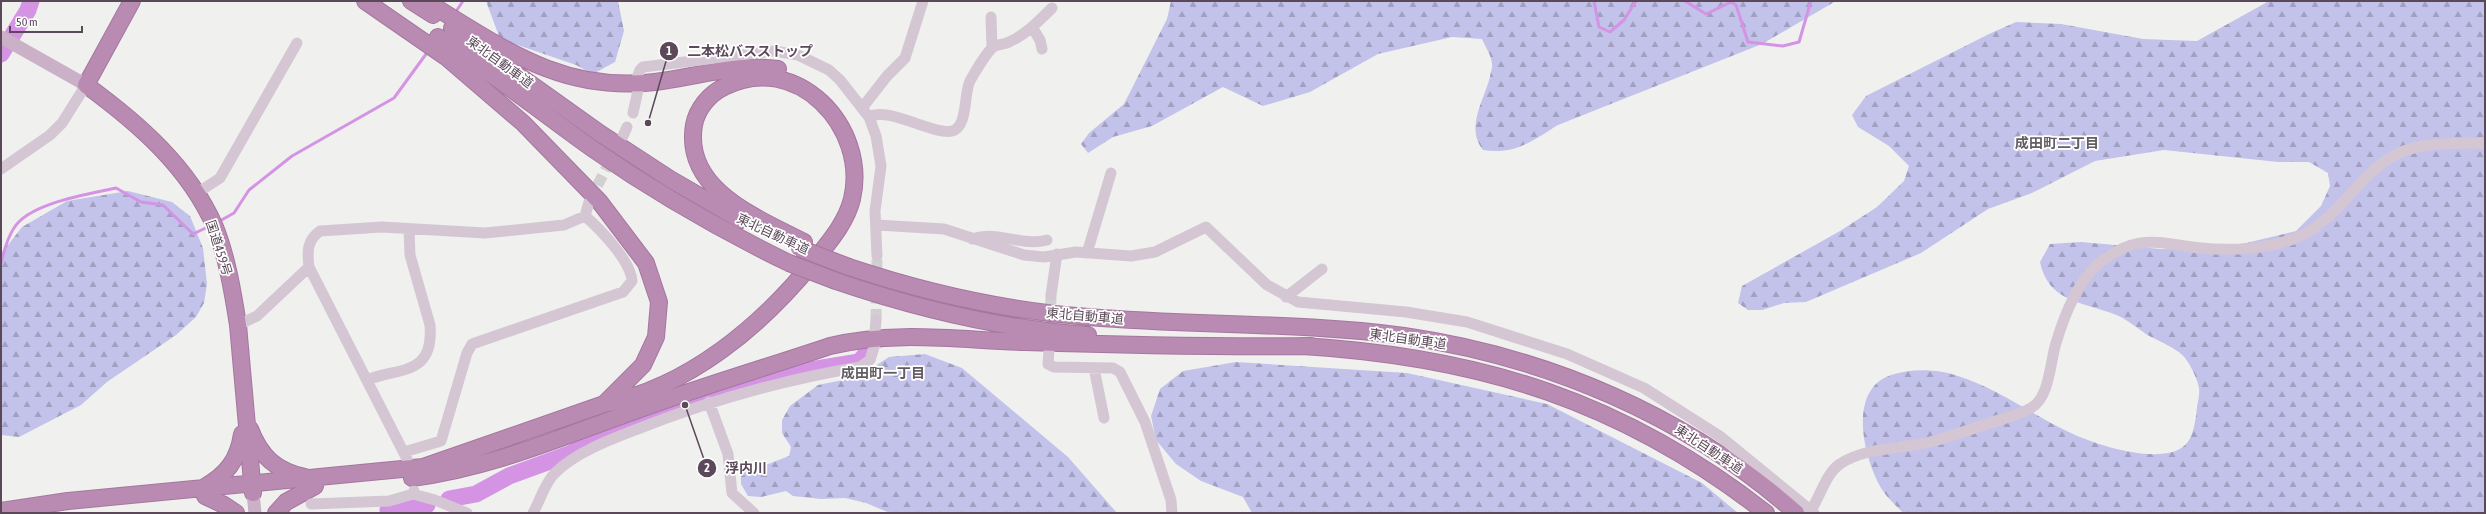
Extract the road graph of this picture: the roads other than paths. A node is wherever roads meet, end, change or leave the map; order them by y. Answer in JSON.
{"nodes":[{"id":1,"x":132,"y":1,"type":"edge"},
{"id":2,"x":365,"y":1,"type":"edge"},
{"id":3,"x":380,"y":1,"type":"edge"},
{"id":4,"x":411,"y":1,"type":"edge"},
{"id":5,"x":426,"y":1,"type":"edge"},
{"id":6,"x":923,"y":1,"type":"edge"},
{"id":7,"x":1052,"y":8,"type":"dead end"},
{"id":8,"x":991,"y":17,"type":"dead end"},
{"id":9,"x":1032,"y":27,"type":"junction"},
{"id":10,"x":1,"y":37,"type":"edge"},
{"id":11,"x":297,"y":43,"type":"dead end"},
{"id":12,"x":992,"y":48,"type":"junction"},
{"id":13,"x":1042,"y":49,"type":"dead end"},
{"id":14,"x":637,"y":78,"type":"dead end"},
{"id":15,"x":86,"y":85,"type":"junction"},
{"id":16,"x":638,"y":90,"type":"dead end"},
{"id":17,"x":862,"y":108,"type":"junction"},
{"id":18,"x":633,"y":113,"type":"dead end"},
{"id":19,"x":869,"y":117,"type":"junction"},
{"id":20,"x":2485,"y":143,"type":"edge"},
{"id":21,"x":1,"y":169,"type":"edge"},
{"id":22,"x":1111,"y":173,"type":"dead end"},
{"id":23,"x":197,"y":193,"type":"junction"},
{"id":24,"x":589,"y":202,"type":"tunnel mouth"},
{"id":25,"x":585,"y":216,"type":"junction"},
{"id":26,"x":877,"y":225,"type":"junction"},
{"id":27,"x":409,"y":229,"type":"junction"},
{"id":28,"x":972,"y":239,"type":"junction"},
{"id":29,"x":1047,"y":240,"type":"dead end"},
{"id":30,"x":802,"y":245,"type":"junction"},
{"id":31,"x":1087,"y":253,"type":"junction"},
{"id":32,"x":1057,"y":254,"type":"junction"},
{"id":33,"x":878,"y":256,"type":"tunnel mouth"},
{"id":34,"x":309,"y":267,"type":"junction"},
{"id":35,"x":1322,"y":270,"type":"dead end"},
{"id":36,"x":1051,"y":295,"type":"tunnel mouth"},
{"id":37,"x":1286,"y":297,"type":"junction"},
{"id":38,"x":876,"y":320,"type":"tunnel mouth"},
{"id":39,"x":238,"y":325,"type":"junction"},
{"id":40,"x":875,"y":332,"type":"dead end"},
{"id":41,"x":875,"y":344,"type":"dead end"},
{"id":42,"x":1312,"y":346,"type":"junction"},
{"id":43,"x":1049,"y":350,"type":"tunnel mouth"},
{"id":44,"x":1094,"y":368,"type":"junction"},
{"id":45,"x":367,"y":380,"type":"junction"},
{"id":46,"x":666,"y":399,"type":"junction"},
{"id":47,"x":709,"y":402,"type":"junction"},
{"id":48,"x":604,"y":404,"type":"junction"},
{"id":49,"x":245,"y":416,"type":"junction"},
{"id":50,"x":1104,"y":418,"type":"dead end"},
{"id":51,"x":314,"y":482,"type":"junction"},
{"id":52,"x":252,"y":489,"type":"junction"},
{"id":53,"x":203,"y":493,"type":"junction"},
{"id":54,"x":310,"y":504,"type":"dead end"},
{"id":55,"x":1,"y":511,"type":"edge"},
{"id":56,"x":1807,"y":512,"type":"edge"},
{"id":57,"x":236,"y":513,"type":"edge"},
{"id":58,"x":255,"y":513,"type":"edge"},
{"id":59,"x":276,"y":513,"type":"edge"},
{"id":60,"x":467,"y":513,"type":"edge"},
{"id":61,"x":534,"y":513,"type":"edge"},
{"id":62,"x":754,"y":513,"type":"edge"},
{"id":63,"x":1172,"y":513,"type":"edge"},
{"id":64,"x":1766,"y":513,"type":"edge"}],
"edges":[{"from":1,"to":15,"type":"highway"},
{"from":2,"to":48,"type":"highway"},
{"from":3,"to":42,"type":"highway","name":"東北自動車道","bridge":true},
{"from":4,"to":30,"type":"highway","name":"東北自動車道"},
{"from":5,"to":46,"type":"highway"},
{"from":6,"to":17,"type":"street"},
{"from":7,"to":9,"type":"street"},
{"from":8,"to":12,"type":"street"},
{"from":9,"to":12,"type":"street"},
{"from":9,"to":13,"type":"street"},
{"from":10,"to":15,"type":"main road"},
{"from":11,"to":23,"type":"street"},
{"from":12,"to":19,"type":"street"},
{"from":14,"to":17,"type":"street"},
{"from":15,"to":21,"type":"street"},
{"from":15,"to":23,"type":"highway","name":"国道459号"},
{"from":16,"to":18,"type":"street"},
{"from":17,"to":19,"type":"street"},
{"from":19,"to":26,"type":"street"},
{"from":20,"to":56,"type":"street"},
{"from":22,"to":31,"type":"street"},
{"from":23,"to":39,"type":"highway","name":"国道459号"},
{"from":24,"to":25,"type":"street"},
{"from":25,"to":27,"type":"street"},
{"from":25,"to":45,"type":"street"},
{"from":26,"to":28,"type":"street"},
{"from":26,"to":33,"type":"street"},
{"from":27,"to":34,"type":"street"},
{"from":27,"to":45,"type":"street"},
{"from":28,"to":29,"type":"street"},
{"from":28,"to":32,"type":"street"},
{"from":30,"to":48,"type":"highway"},
{"from":30,"to":56,"type":"highway","name":"東北自動車道","bridge":true},
{"from":31,"to":32,"type":"street"},
{"from":31,"to":37,"type":"street"},
{"from":32,"to":36,"type":"street"},
{"from":34,"to":39,"type":"street"},
{"from":34,"to":45,"type":"street"},
{"from":35,"to":37,"type":"street"},
{"from":37,"to":56,"type":"street"},
{"from":38,"to":40,"type":"street"},
{"from":39,"to":49,"type":"highway","name":"国道459号"},
{"from":41,"to":47,"type":"street"},
{"from":42,"to":46,"type":"highway"},
{"from":42,"to":64,"type":"highway","name":"東北自動車道"},
{"from":43,"to":44,"type":"street"},
{"from":44,"to":50,"type":"street"},
{"from":44,"to":63,"type":"street"},
{"from":46,"to":51,"type":"highway"},
{"from":47,"to":61,"type":"street"},
{"from":47,"to":62,"type":"street"},
{"from":48,"to":51,"type":"highway"},
{"from":49,"to":51,"type":"highway"},
{"from":49,"to":52,"type":"highway","name":"国道459号"},
{"from":49,"to":53,"type":"highway"},
{"from":51,"to":52,"type":"highway"},
{"from":51,"to":59,"type":"highway"},
{"from":52,"to":53,"type":"highway"},
{"from":52,"to":58,"type":"main road"},
{"from":53,"to":55,"type":"highway"},
{"from":53,"to":57,"type":"highway"},
{"from":54,"to":60,"type":"street"}]}
